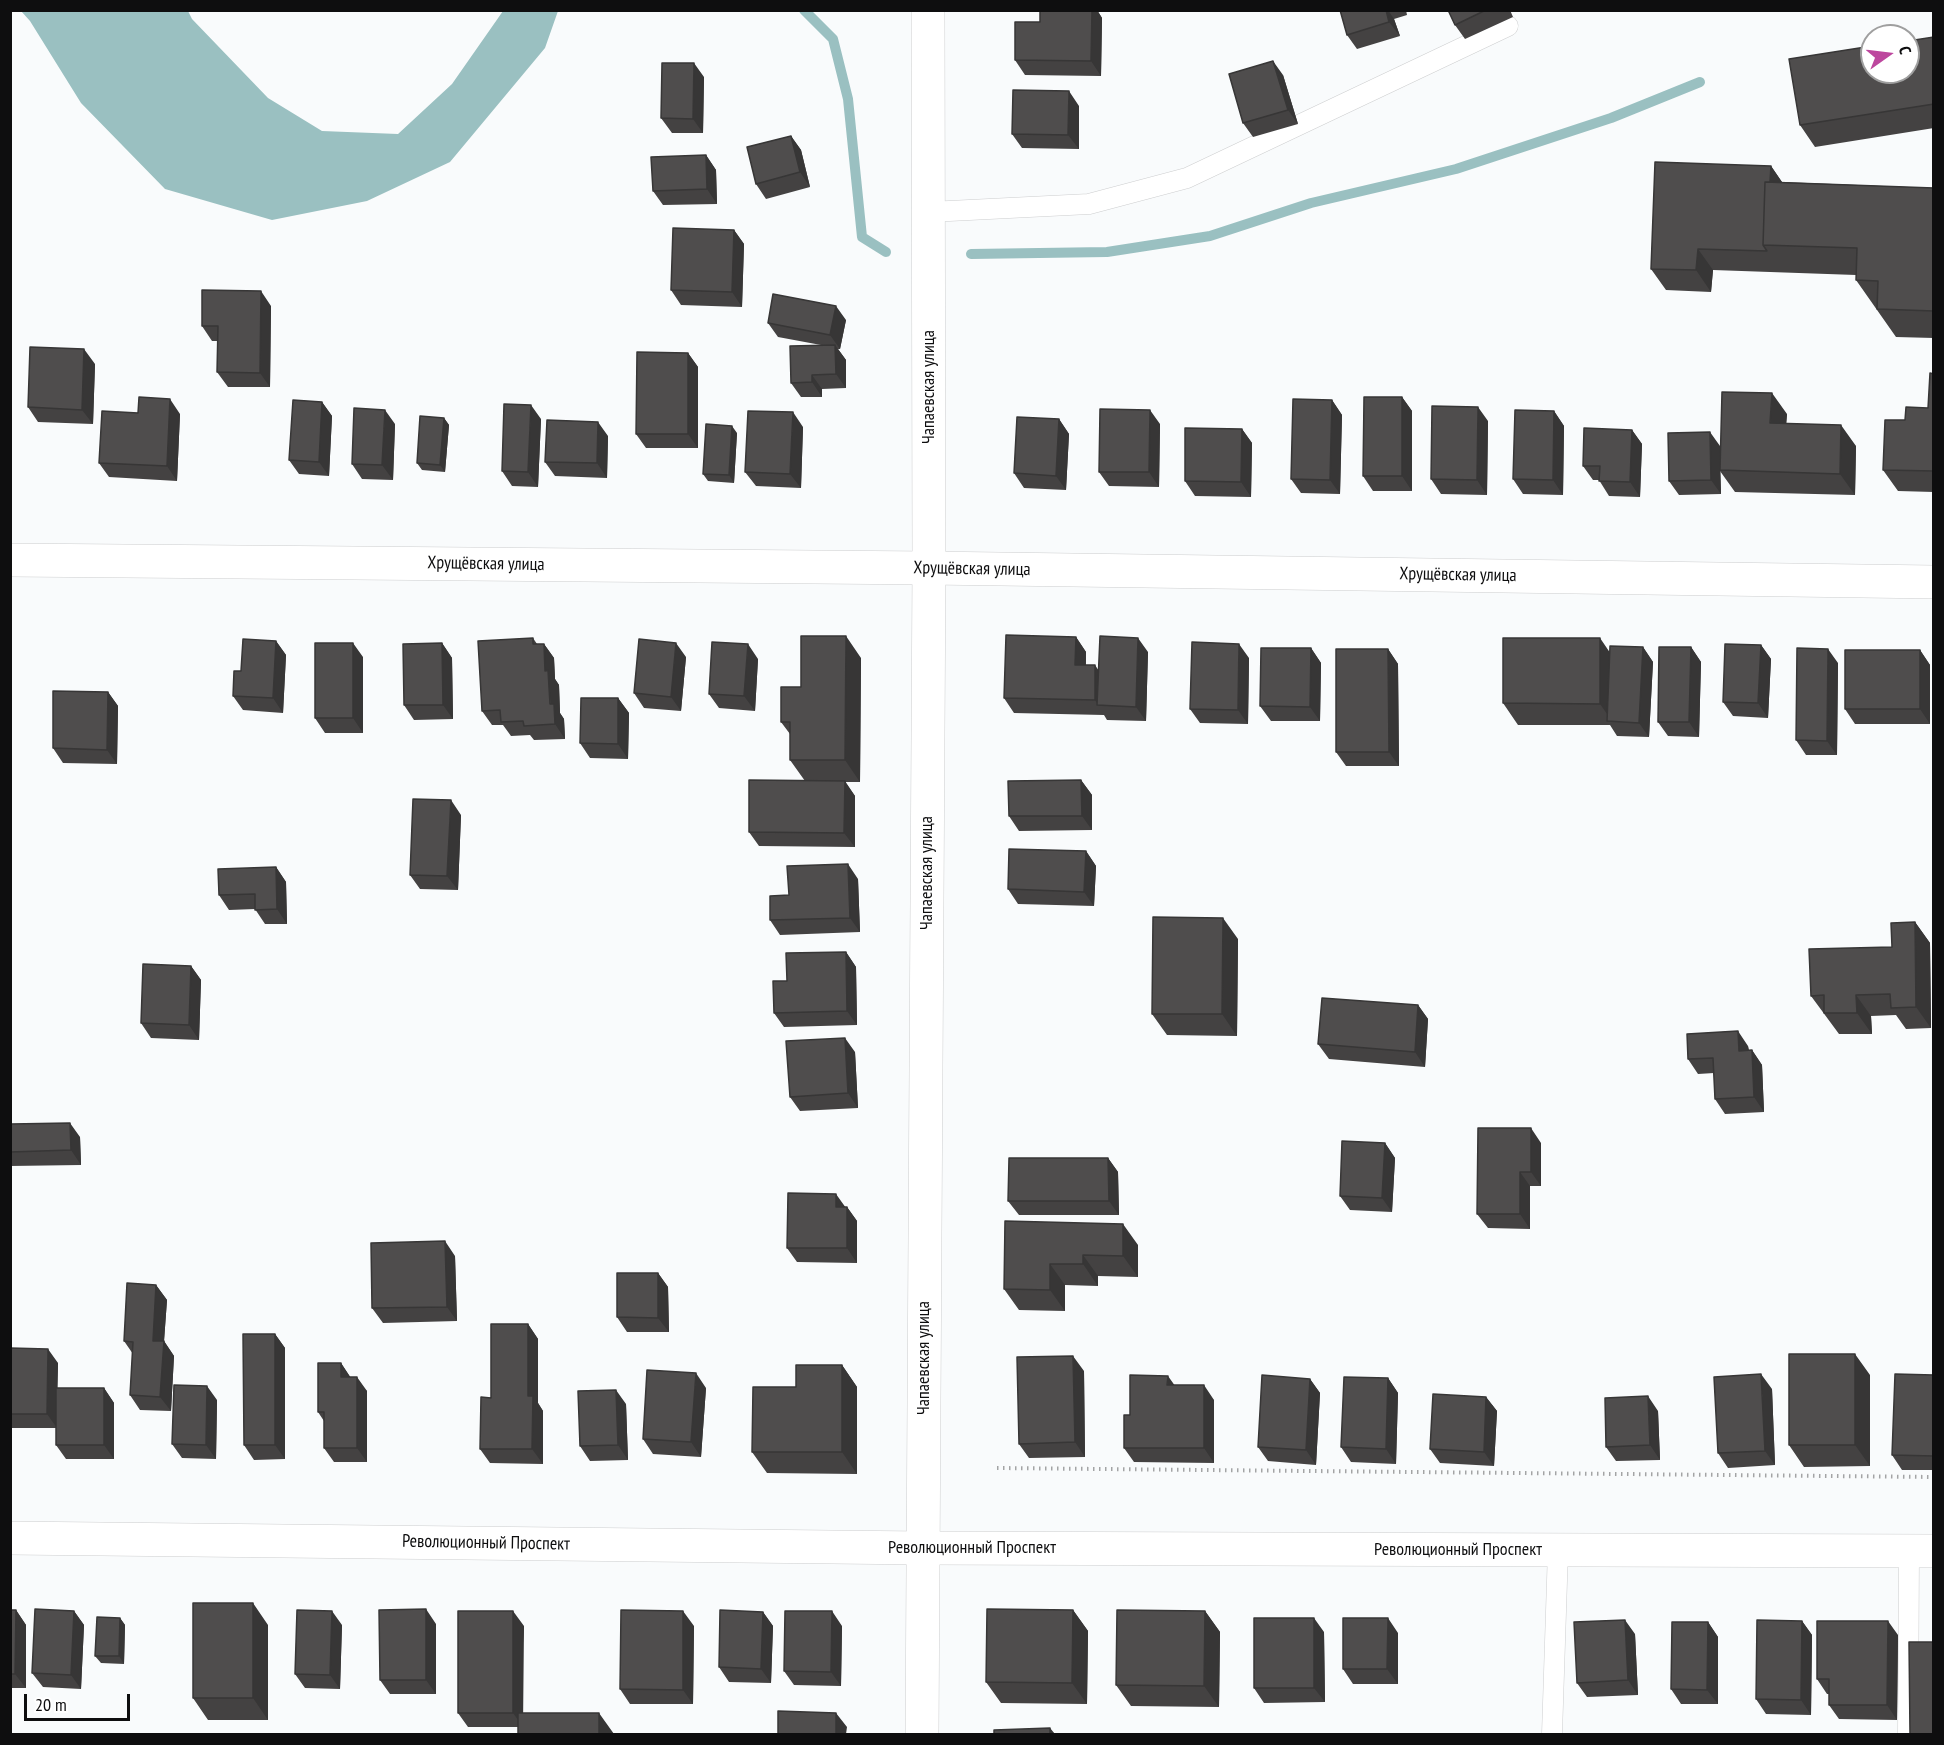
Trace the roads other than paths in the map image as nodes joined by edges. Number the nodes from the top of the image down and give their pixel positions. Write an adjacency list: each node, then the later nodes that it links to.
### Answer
1 (928, 10): 3 (street, Чапаевская улица)
2 (1508, 26): 3 (lane)
3 (929, 212): 5 (street, Чапаевская улица)
4 (10, 560): 5 (street, Хрущёвская улица)
5 (929, 568): 6 (street, Хрущёвская улица); 8 (street, Чапаевская улица)
6 (1934, 582)
7 (10, 1538): 8 (street, Революционный Проспект)
8 (923, 1548): 9 (street, Революционный Проспект); 11 (street, Чапаевская улица)
9 (1558, 1550): 10 (street, Революционный Проспект); 12 (lane)
10 (1921, 1551): 13 (lane)
11 (922, 1734)
12 (1552, 1734)
13 (1908, 1734)

